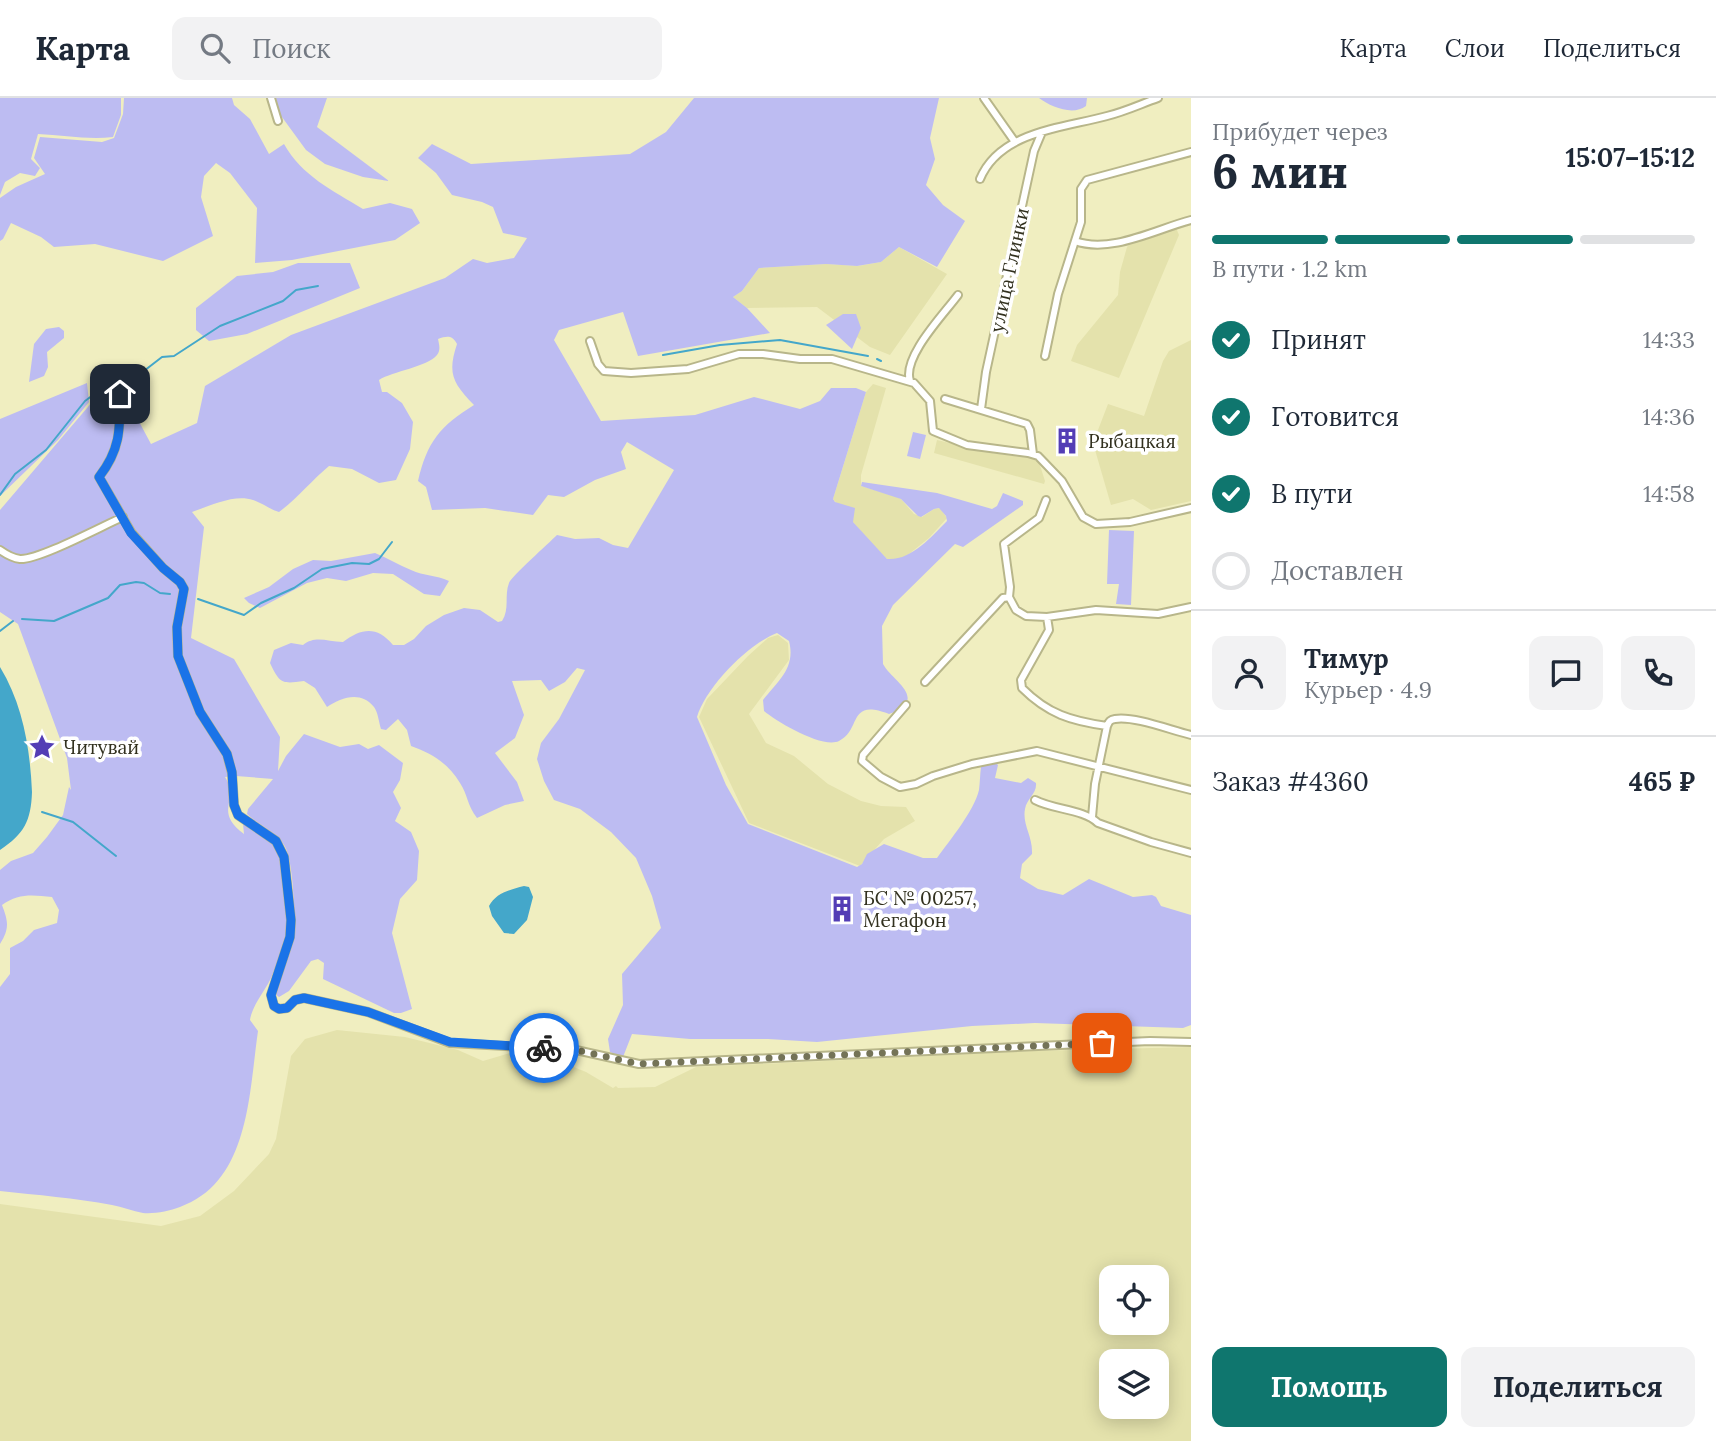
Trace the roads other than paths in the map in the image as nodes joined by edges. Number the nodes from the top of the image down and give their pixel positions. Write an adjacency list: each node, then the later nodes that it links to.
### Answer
1 (271, 98): 4 (street)
2 (984, 98): 6 (street)
3 (1158, 98): 5 (street)
4 (278, 121)
5 (1042, 132): 6 (street); 17 (street, улица Глинки)
6 (1015, 142): 8 (street)
7 (1191, 152): 10 (street)
8 (980, 179)
9 (1191, 220): 10 (street)
10 (1075, 241): 13 (street)
11 (958, 295): 14 (street)
12 (590, 341): 14 (street)
13 (1045, 356)
14 (910, 381): 18 (street)
15 (120, 394): 21 (street)
16 (945, 399): 17 (street)
17 (981, 409): 18 (street)
18 (1033, 454): 20 (street)
19 (1046, 500): 23 (street)
20 (1191, 508)
21 (123, 517): 22 (street); 35 (street)
22 (0, 550)
23 (1009, 597): 25 (street); 26 (street)
24 (1191, 607): 25 (street)
25 (1047, 617): 28 (street)
26 (925, 682)
27 (906, 705): 30 (street)
28 (1107, 726): 29 (street); 30 (street)
29 (1191, 735)
30 (1098, 766): 31 (street); 33 (street)
31 (1191, 790)
32 (1035, 800): 33 (street)
33 (1092, 817): 34 (street)
34 (1191, 853)
35 (1191, 1042)

